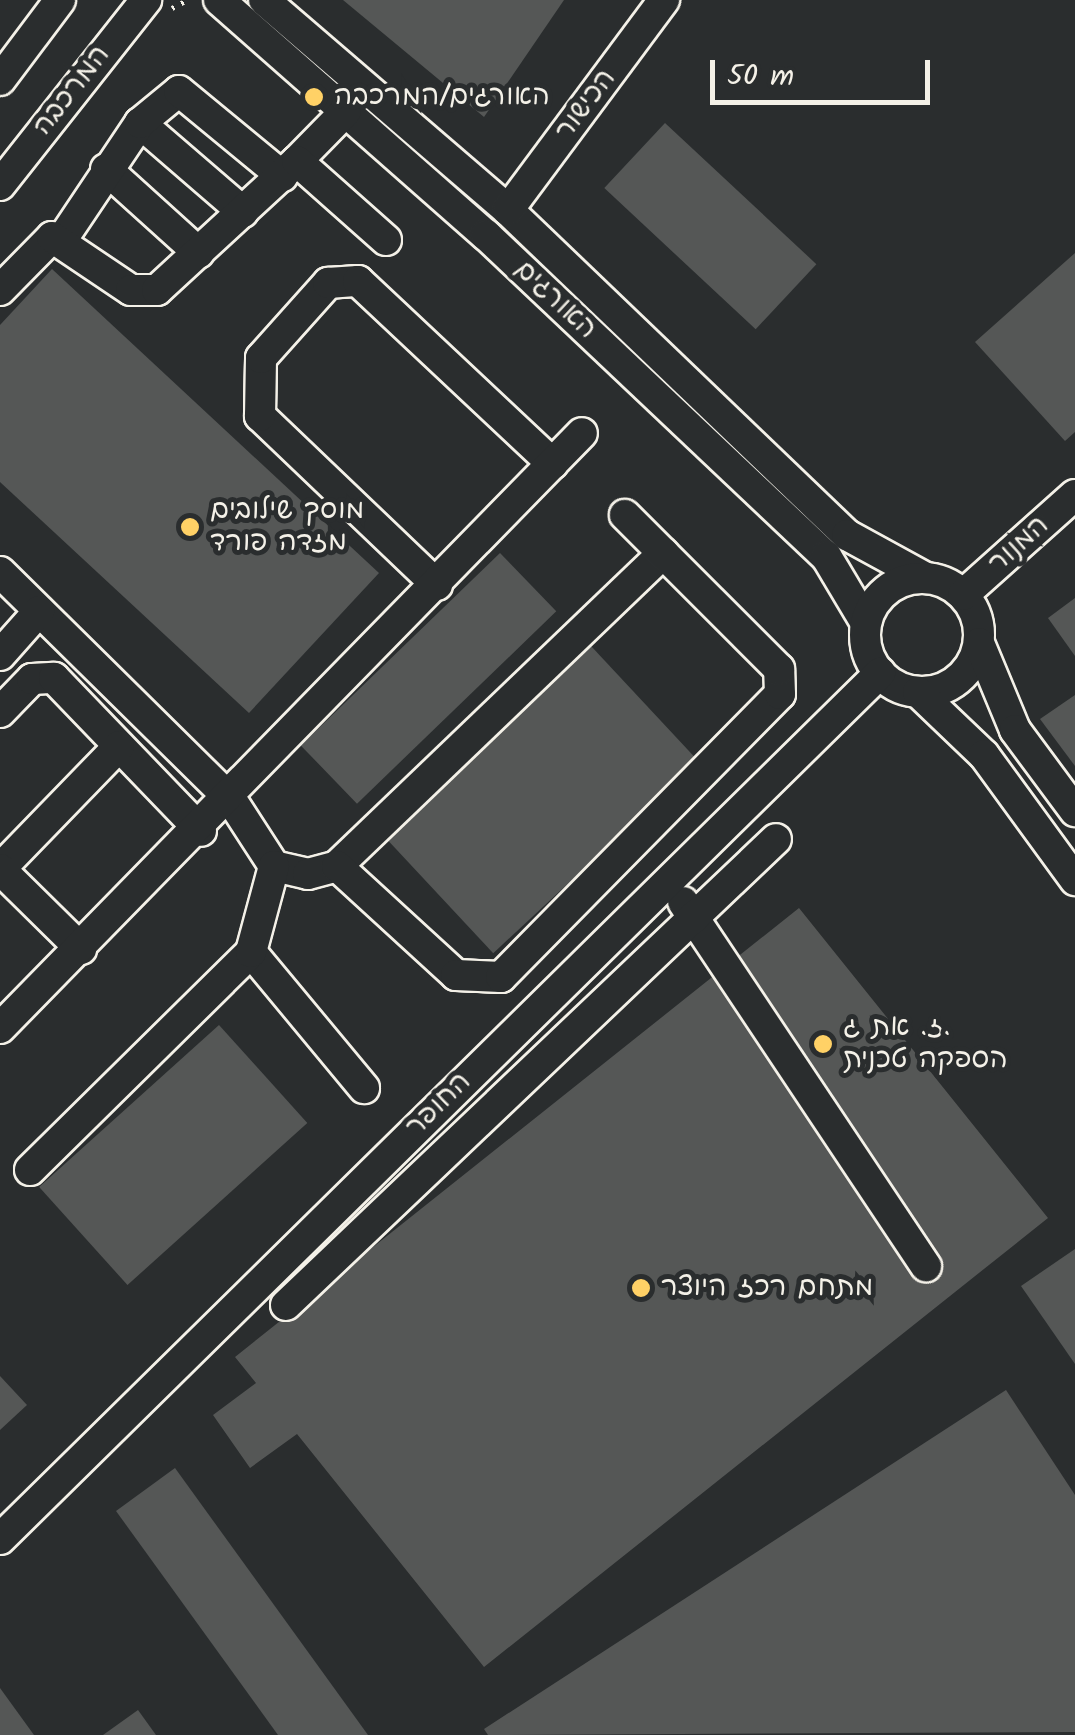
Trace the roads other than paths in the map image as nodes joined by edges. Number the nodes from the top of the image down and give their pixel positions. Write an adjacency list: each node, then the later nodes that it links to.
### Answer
1 (60, 0): 6 (street)
2 (146, 0): 11 (street, המרכבה)
3 (219, 0): 7 (street, האורגים)
4 (264, 0): 12 (street, האורגים)
5 (664, 0): 12 (street, הכישור)
6 (0, 80)
7 (346, 111): 9 (street); 28 (street, האורגים)
8 (140, 123): 9 (street); 10 (street); 13 (street)
9 (290, 168): 13 (street); 15 (street)
10 (106, 169): 14 (street); 16 (street)
11 (0, 184)
12 (508, 210): 24 (street, האורגים)
13 (244, 212): 16 (street)
14 (63, 238): 16 (street); 17 (street)
15 (386, 240)
16 (199, 253)
17 (0, 290)
18 (582, 433): 19 (street)
19 (553, 464): 25 (street); 25 (street)
20 (1075, 495): 26 (street, המנור)
21 (625, 516): 22 (street)
22 (663, 554): 40 (street); 40 (street)
23 (0, 572): 27 (street)
24 (926, 578): 26 (street); 28 (street)
25 (437, 585): 35 (street)
26 (963, 595): 29 (street)
27 (39, 611): 30 (street); 35 (street)
28 (866, 622): 31 (street)
29 (979, 643): 32 (street); 36 (street)
30 (0, 655)
31 (880, 673): 32 (street); 42 (street, החופר)
32 (918, 692): 43 (street)
33 (0, 712): 34 (street)
34 (119, 746): 37 (street); 41 (street)
35 (232, 801): 37 (street); 39 (street)
36 (1075, 811)
37 (201, 831): 45 (street)
38 (776, 839): 44 (street)
39 (274, 866): 40 (street); 46 (street)
40 (337, 866)
41 (0, 869): 45 (street)
42 (667, 879): 44 (street); 52 (street, החופר)
43 (1075, 880)
44 (692, 916): 50 (street); 51 (street)
45 (81, 949): 47 (street)
46 (251, 952): 48 (street); 49 (street)
47 (0, 1028)
48 (364, 1088)
49 (30, 1170)
50 (926, 1266)
51 (286, 1305)
52 (0, 1539)

